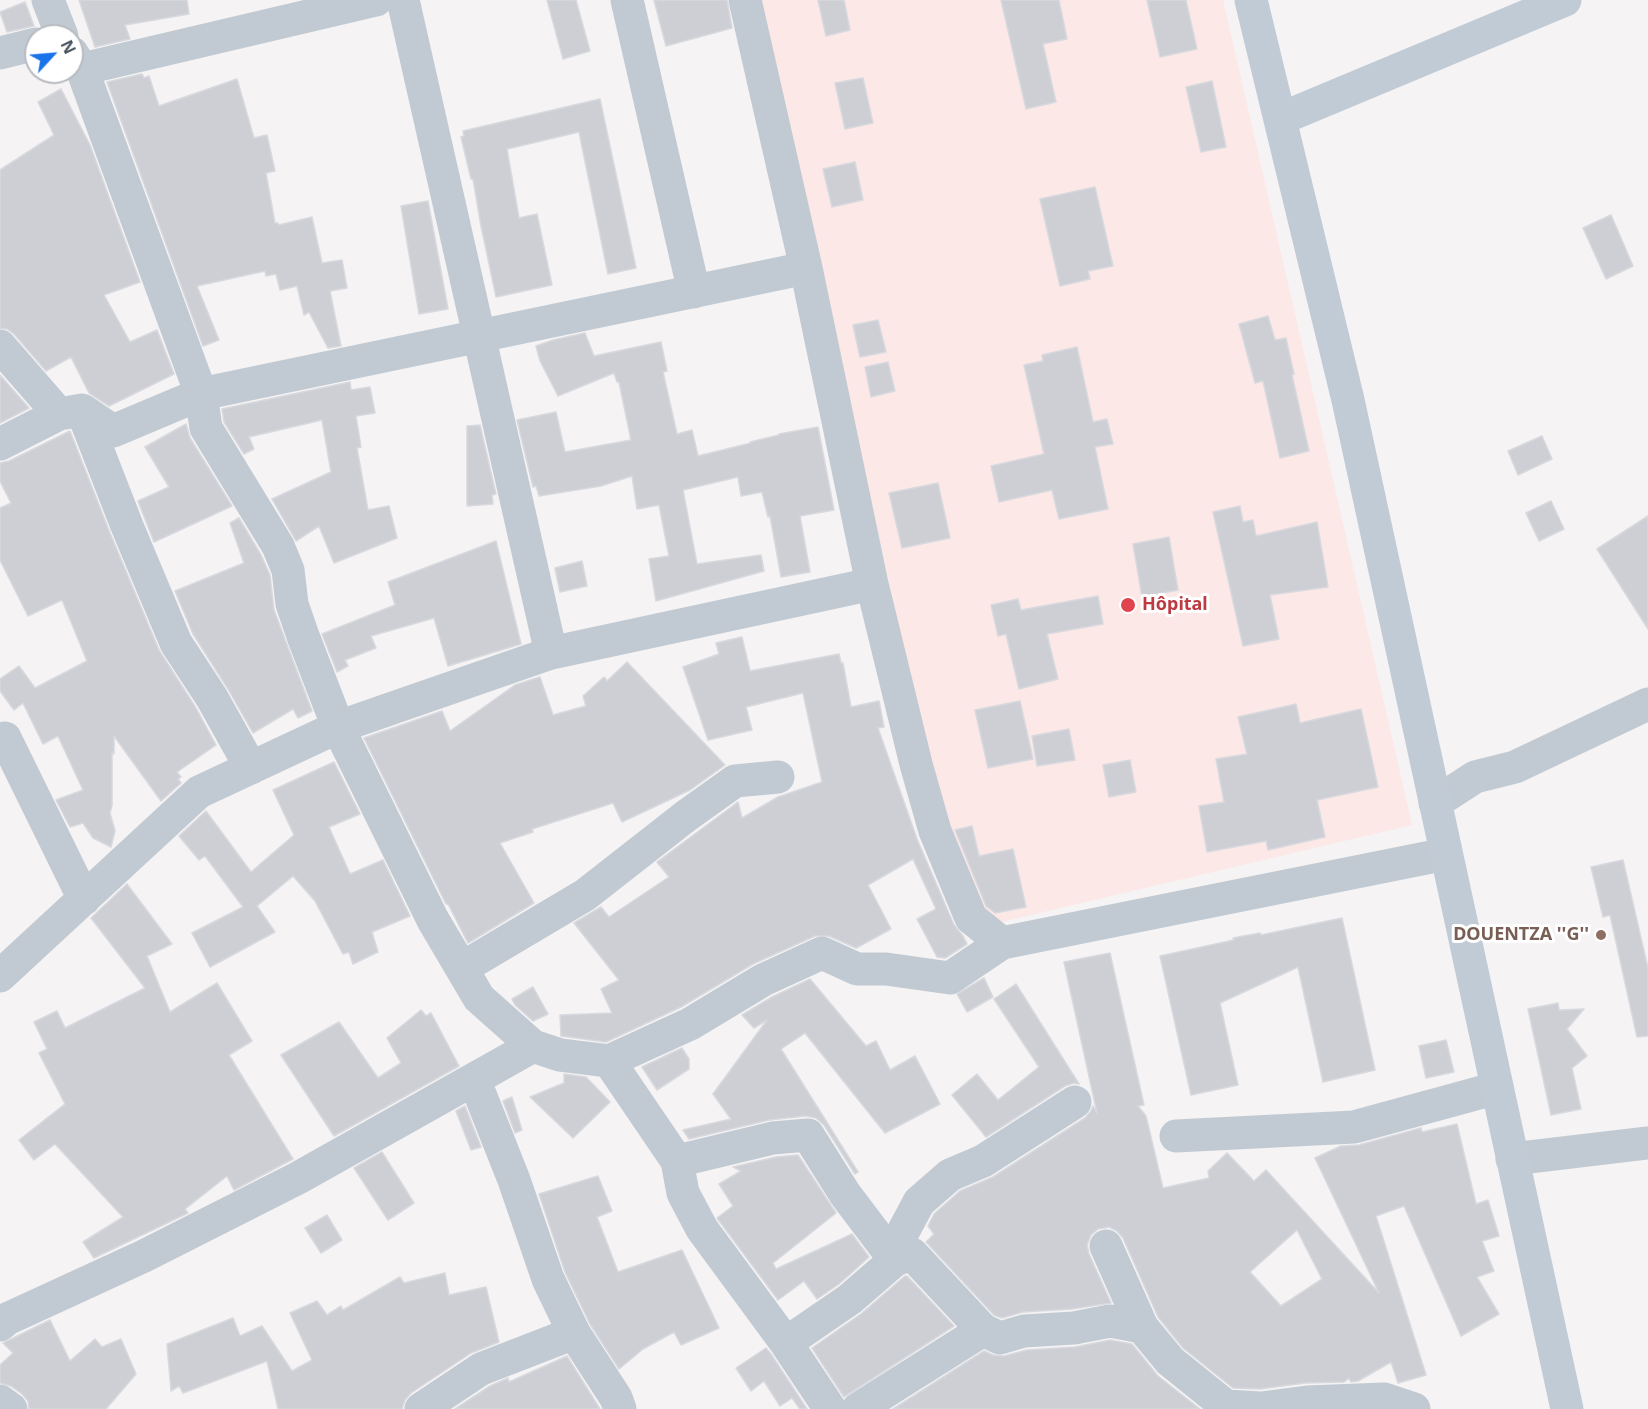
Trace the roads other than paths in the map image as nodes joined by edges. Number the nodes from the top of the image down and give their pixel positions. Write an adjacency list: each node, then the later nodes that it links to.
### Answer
1 (48, 0): 8 (street)
2 (376, 0): 11 (street)
3 (404, 0): 16 (street)
4 (627, 0): 15 (street)
5 (745, 0): 14 (street)
6 (1251, 0): 13 (main road)
7 (1565, 0): 13 (main road)
8 (58, 24)
9 (24, 47): 10 (street)
10 (0, 53)
11 (84, 60)
12 (84, 80): 18 (street)
13 (1280, 119): 28 (main road)
14 (806, 268): 15 (street); 21 (street)
15 (694, 292): 16 (street)
16 (480, 337): 18 (street); 22 (street)
17 (0, 346): 19 (street)
18 (201, 394): 19 (street); 24 (street)
19 (71, 412): 20 (street); 26 (street)
20 (0, 444)
21 (872, 584): 22 (street); 31 (street)
22 (551, 653): 24 (street)
23 (1648, 704): 28 (street)
24 (338, 727): 26 (street); 32 (street)
25 (2, 735): 30 (street)
26 (251, 768): 30 (street)
27 (778, 777): 32 (street)
28 (1435, 803): 29 (main road)
29 (1446, 854): 31 (street); 37 (main road)
30 (84, 899): 33 (street)
31 (1002, 943): 35 (street)
32 (462, 968): 34 (street)
33 (0, 976)
34 (533, 1046): 35 (street); 36 (street)
35 (609, 1061): 42 (street)
36 (474, 1079): 45 (street); 48 (street)
37 (1497, 1088): 39 (street); 41 (main road)
38 (1075, 1102): 44 (street)
39 (1176, 1136)
40 (1648, 1143): 41 (street)
41 (1512, 1159): 57 (main road)
42 (677, 1161): 44 (street); 49 (street)
43 (1106, 1246): 46 (street)
44 (895, 1260): 47 (street); 49 (street)
45 (0, 1325)
46 (1142, 1327): 47 (street); 56 (street)
47 (983, 1330): 55 (street)
48 (574, 1333): 52 (street); 53 (street)
49 (786, 1343): 54 (street)
50 (0, 1401): 51 (street)
51 (11, 1409)
52 (421, 1409)
53 (620, 1409)
54 (830, 1409)
55 (858, 1409)
56 (1414, 1409)
57 (1567, 1409)

